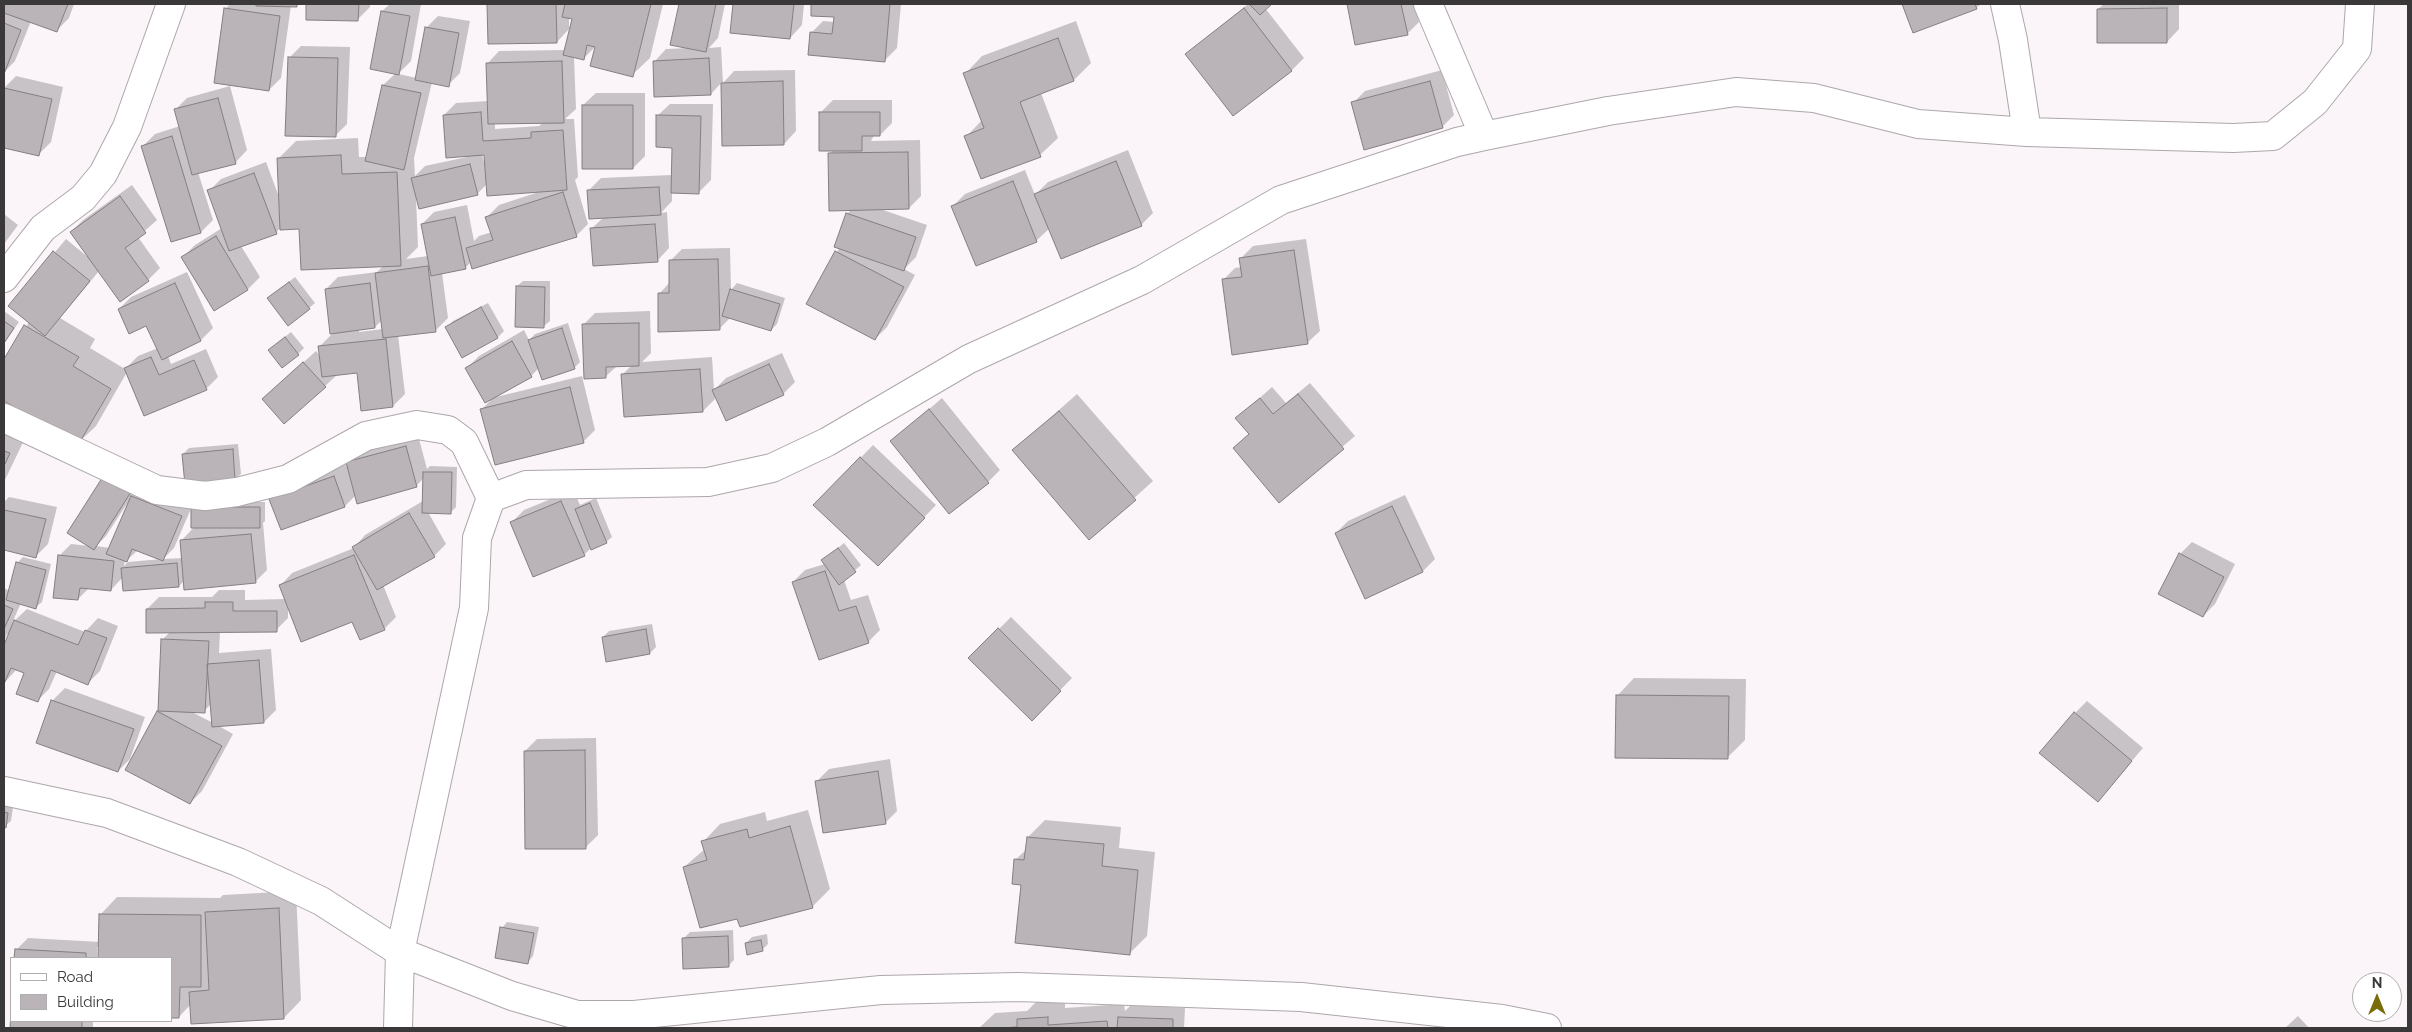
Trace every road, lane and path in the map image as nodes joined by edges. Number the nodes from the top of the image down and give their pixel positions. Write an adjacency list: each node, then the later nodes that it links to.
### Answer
1 (171, 4): 7 (street)
2 (1428, 4): 6 (street)
3 (2005, 4): 5 (street)
4 (2360, 4): 5 (street)
5 (2027, 132): 6 (street)
6 (1484, 136): 9 (street)
7 (4, 278)
8 (4, 418): 9 (street)
9 (491, 498): 11 (street)
10 (4, 791): 11 (street)
11 (400, 952): 12 (street); 13 (street)
12 (398, 1028)
13 (1547, 1028)

